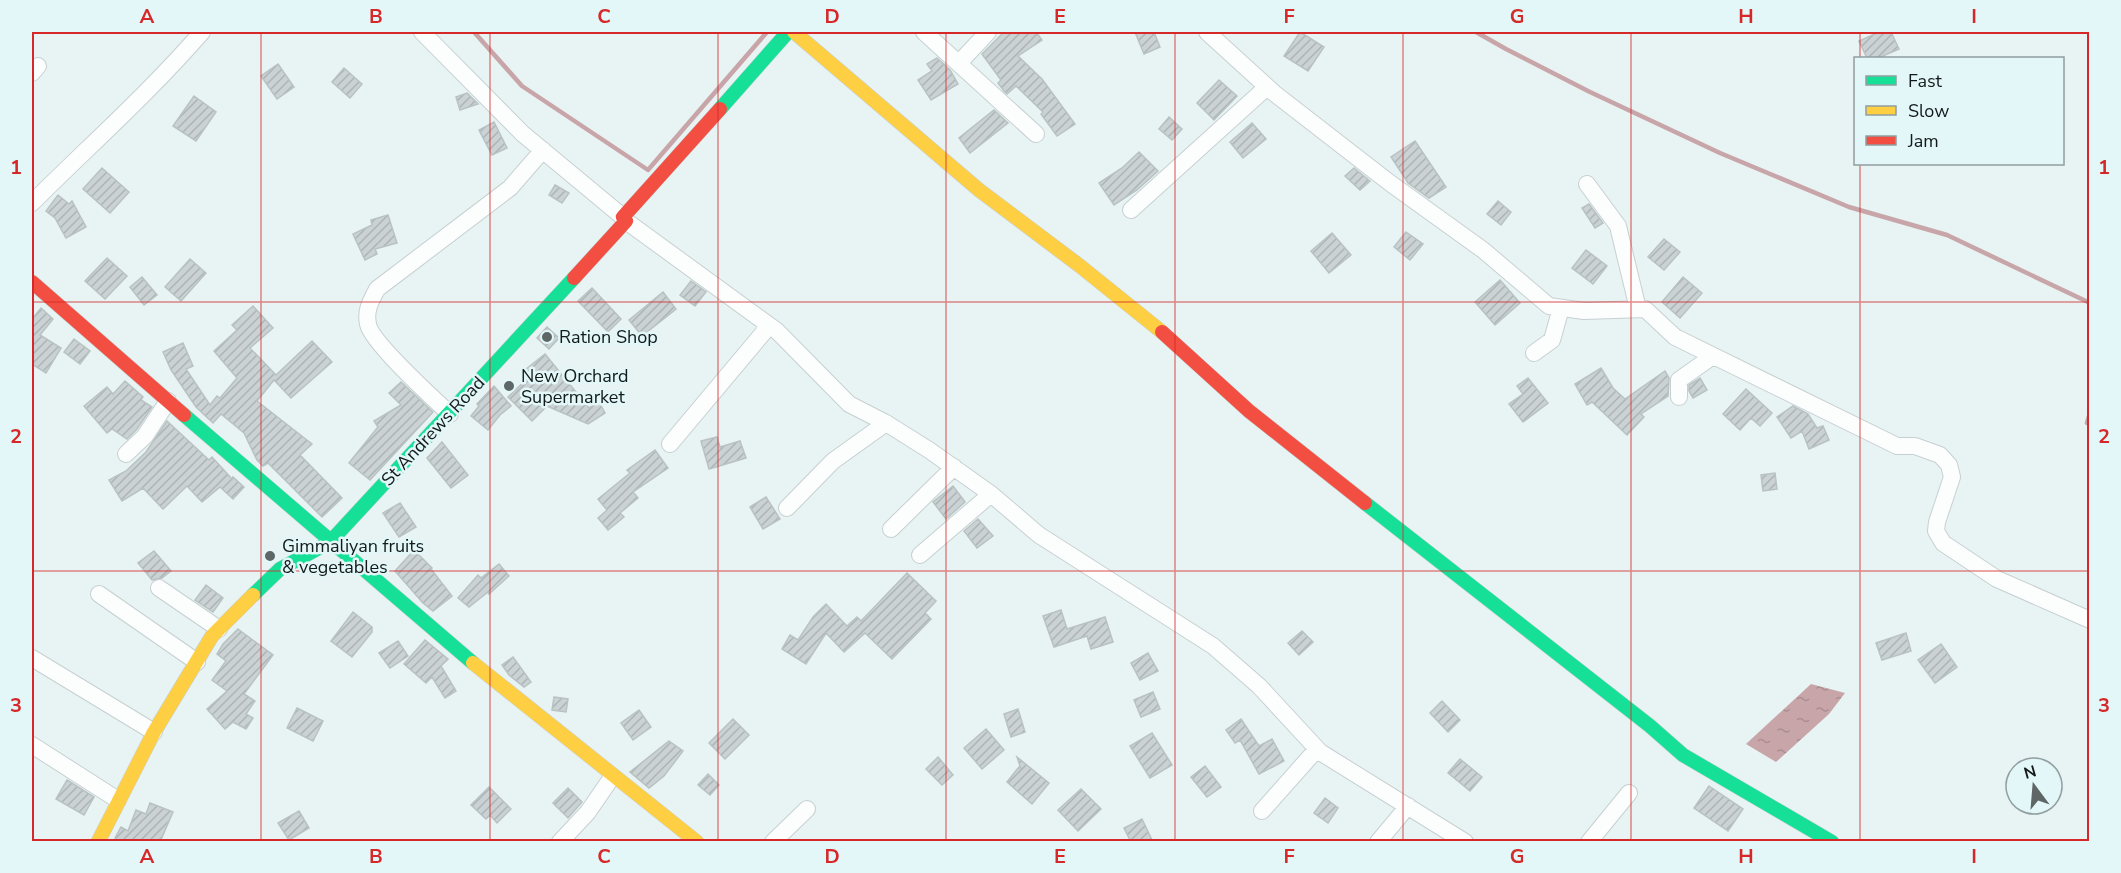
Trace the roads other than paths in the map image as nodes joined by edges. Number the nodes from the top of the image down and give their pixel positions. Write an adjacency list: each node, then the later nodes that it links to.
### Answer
1 (202, 32): 13 (street)
2 (422, 32): 11 (street)
3 (788, 32): 15 (main road, St Andrews Road)
4 (794, 32): 56 (main road)
5 (924, 32): 8 (street)
6 (988, 32): 8 (street)
7 (1207, 32): 9 (street)
8 (959, 63): 10 (street)
9 (1267, 87): 14 (street); 17 (street)
10 (1036, 134)
11 (543, 150): 15 (street); 24 (street)
12 (1587, 184): 18 (street)
13 (32, 203)
14 (1131, 210)
15 (624, 219): 19 (street); 24 (main road, St Andrews Road)
16 (32, 282): 23 (main road)
17 (1561, 308): 18 (street); 20 (street)
18 (1638, 309): 21 (street)
19 (770, 326): 25 (street); 26 (street)
20 (1534, 354)
21 (1713, 356): 22 (street); 36 (street)
22 (1679, 397)
23 (168, 401): 27 (street); 32 (main road)
24 (450, 414): 32 (main road, St Andrews Road)
25 (886, 423): 28 (street); 30 (street)
26 (670, 444)
27 (126, 454)
28 (954, 468): 29 (street); 31 (street)
29 (991, 494): 33 (street); 42 (street)
30 (787, 508)
31 (891, 529)
32 (330, 542): 37 (main road, St Andrews Road); 43 (main road)
33 (920, 555)
34 (159, 588): 37 (street)
35 (99, 594): 39 (street)
36 (2090, 620)
37 (219, 629): 39 (main road, St Andrews Road)
38 (32, 658): 40 (street)
39 (197, 662): 40 (main road, St Andrews Road)
40 (154, 732): 45 (main road, St Andrews Road)
41 (32, 745): 45 (street)
42 (1317, 749): 46 (street); 48 (street)
43 (612, 777): 50 (street); 51 (main road)
44 (1629, 793): 55 (street)
45 (118, 800): 49 (main road, St Andrews Road)
46 (1408, 806): 53 (street); 54 (street)
47 (807, 809): 52 (street)
48 (1262, 811)
49 (98, 842)
50 (560, 842)
51 (697, 842)
52 (773, 842)
53 (1378, 842)
54 (1465, 842)
55 (1589, 842)
56 (1832, 842)

